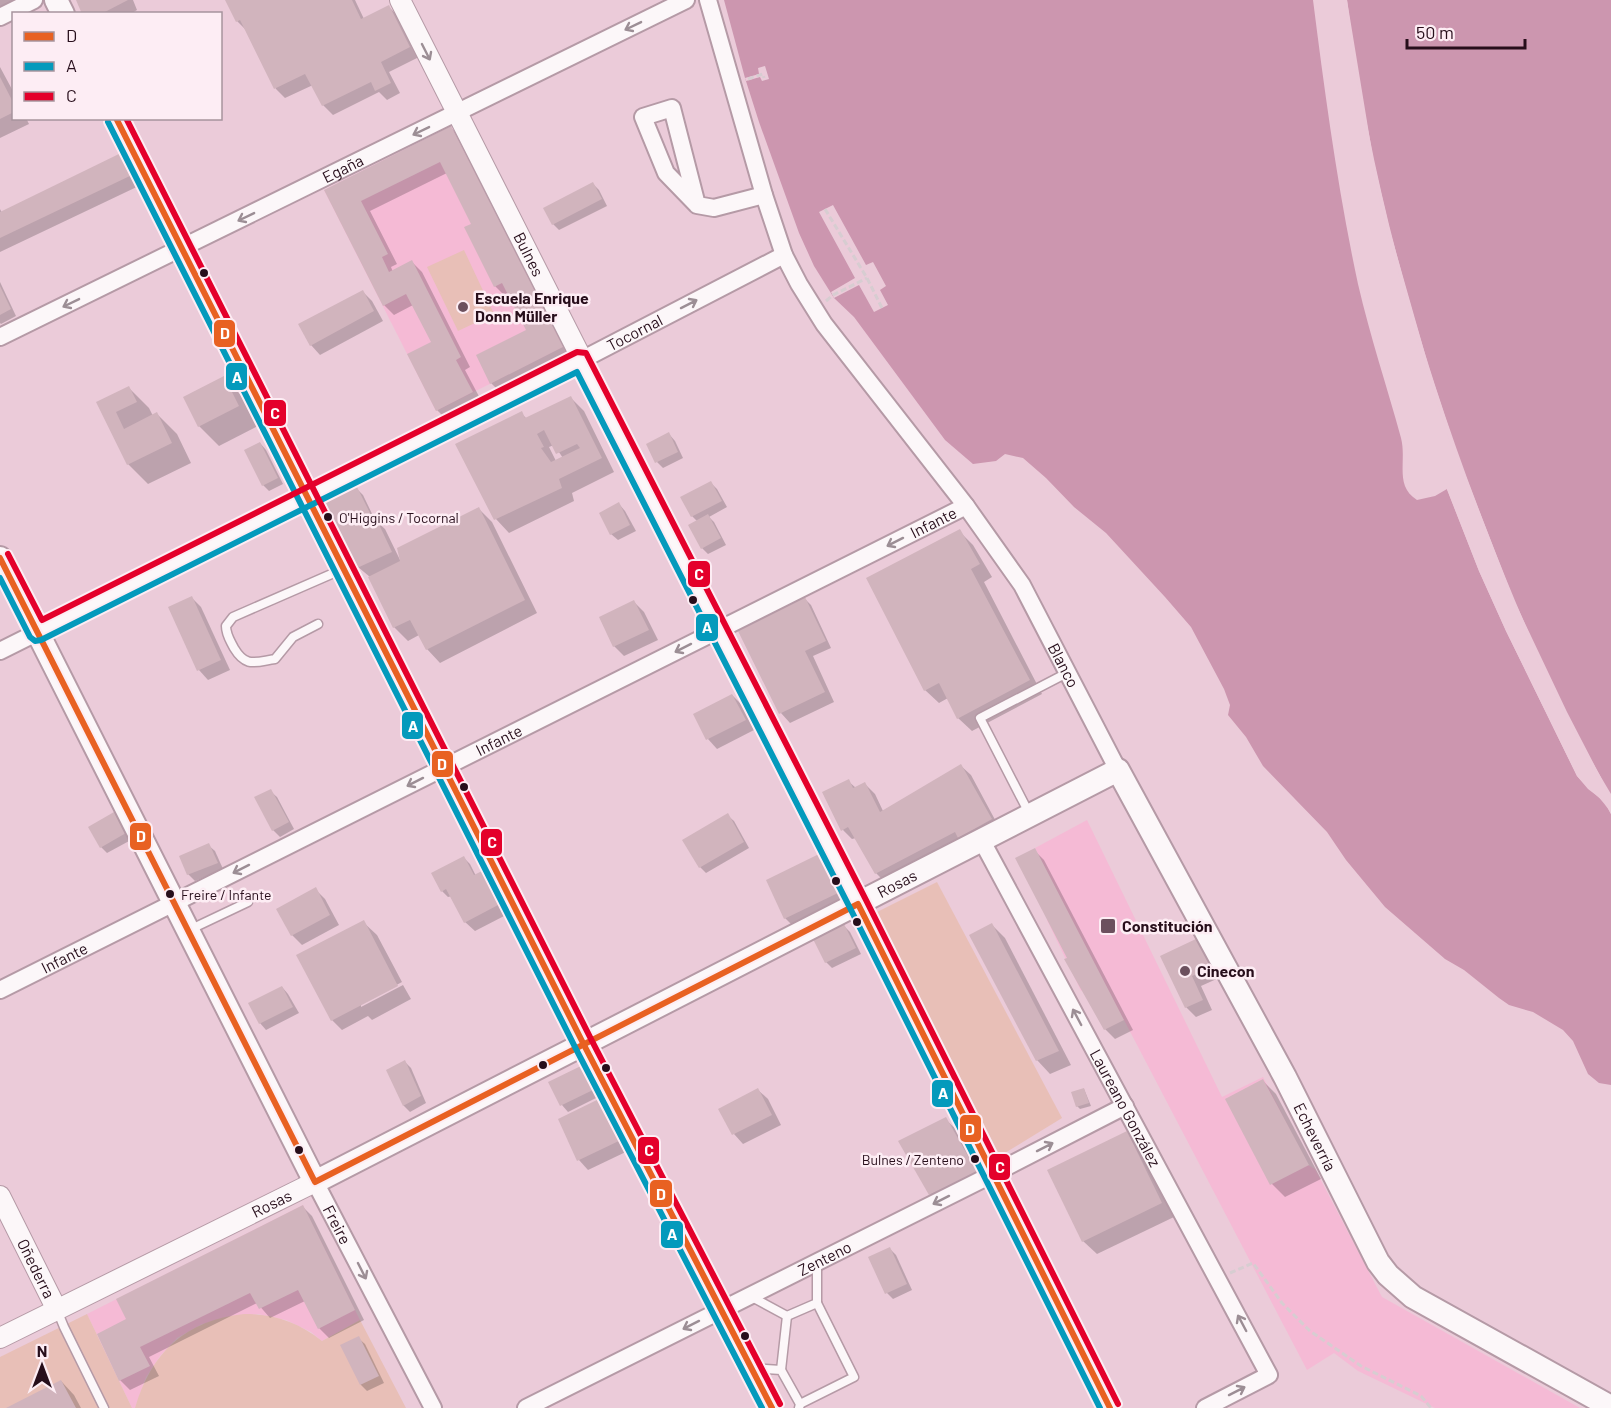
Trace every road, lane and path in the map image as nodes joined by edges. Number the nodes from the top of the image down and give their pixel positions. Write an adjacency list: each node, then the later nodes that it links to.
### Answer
1 (34, 0): 5 (street)
2 (400, 0): 8 (street, Bulnes, one-way to 8)
3 (686, 0): 8 (street, Egaña, one-way to 8)
4 (708, 0): 7 (street, Blanco)
5 (0, 16)
6 (762, 69): 7 (path)
7 (731, 83): 10 (street, Blanco)
8 (457, 113): 13 (street, Egaña, one-way to 13); 19 (street, Bulnes)
9 (117, 120): 13 (main road)
10 (764, 195): 11 (street); 14 (street, Blanco)
11 (697, 205): 11 (street)
12 (825, 209): 15 (path)
13 (182, 248): 18 (street, Egaña, one-way to 18); 20 (main road)
14 (784, 255): 17 (street, Blanco); 19 (street, Tocornal, one-way to 14)
15 (867, 278): 16 (path); 17 (path)
16 (882, 308)
17 (816, 310): 21 (street, Blanco)
18 (0, 337)
19 (581, 360): 20 (street, Tocornal); 25 (street, Bulnes)
20 (307, 497): 23 (main road); 26 (street, Tocornal)
21 (966, 506): 25 (street, Infante, one-way to 25); 28 (street, Blanco)
22 (0, 558): 26 (main road, Freire)
23 (343, 569): 24 (lane); 29 (main road)
24 (318, 624)
25 (718, 630): 29 (street, Infante, one-way to 29); 35 (street, Bulnes)
26 (38, 632): 27 (street, Tocornal); 34 (main road, Freire)
27 (0, 651)
28 (1067, 673): 30 (street, Blanco); 31 (lane)
29 (444, 768): 34 (street, Infante, one-way to 34); 38 (main road)
30 (1118, 770): 31 (main road, Rosas); 54 (main road, Echeverría)
31 (1030, 816): 32 (main road, Rosas)
32 (982, 841): 35 (main road, Rosas); 39 (street, Laureano González, one-way to 32)
33 (248, 902): 36 (lane)
34 (174, 903): 36 (main road, Freire); 37 (street, Infante)
35 (858, 904): 38 (main road, Rosas); 40 (street, Bulnes)
36 (189, 931): 41 (main road, Freire)
37 (0, 990)
38 (584, 1045): 41 (main road, Rosas); 48 (street)
39 (1125, 1106): 40 (street, Zenteno, one-way to 39); 44 (street, Laureano González)
40 (993, 1174): 43 (street, Zenteno, one-way to 43); 59 (street, Bulnes)
41 (315, 1182): 47 (street, Rosas); 56 (street, Freire, one-way to 56)
42 (0, 1196): 47 (street, Oñederra)
43 (817, 1262): 45 (street, Zenteno); 46 (lane)
44 (1218, 1279): 60 (street, Laureano González, one-way to 44); 61 (path)
45 (750, 1296): 48 (street, Zenteno); 49 (lane)
46 (817, 1303): 49 (lane); 53 (lane)
47 (57, 1310): 50 (street, Rosas); 55 (lane)
48 (721, 1310): 51 (street); 57 (street, Zenteno, one-way to 57)
49 (788, 1316): 52 (lane)
50 (0, 1338)
51 (751, 1368): 52 (lane); 58 (street)
52 (781, 1370): 53 (lane)
53 (800, 1406)
54 (1611, 1407)
55 (104, 1408)
56 (433, 1408)
57 (526, 1408)
58 (772, 1408)
59 (1110, 1408)
60 (1205, 1408)
61 (1431, 1408)

